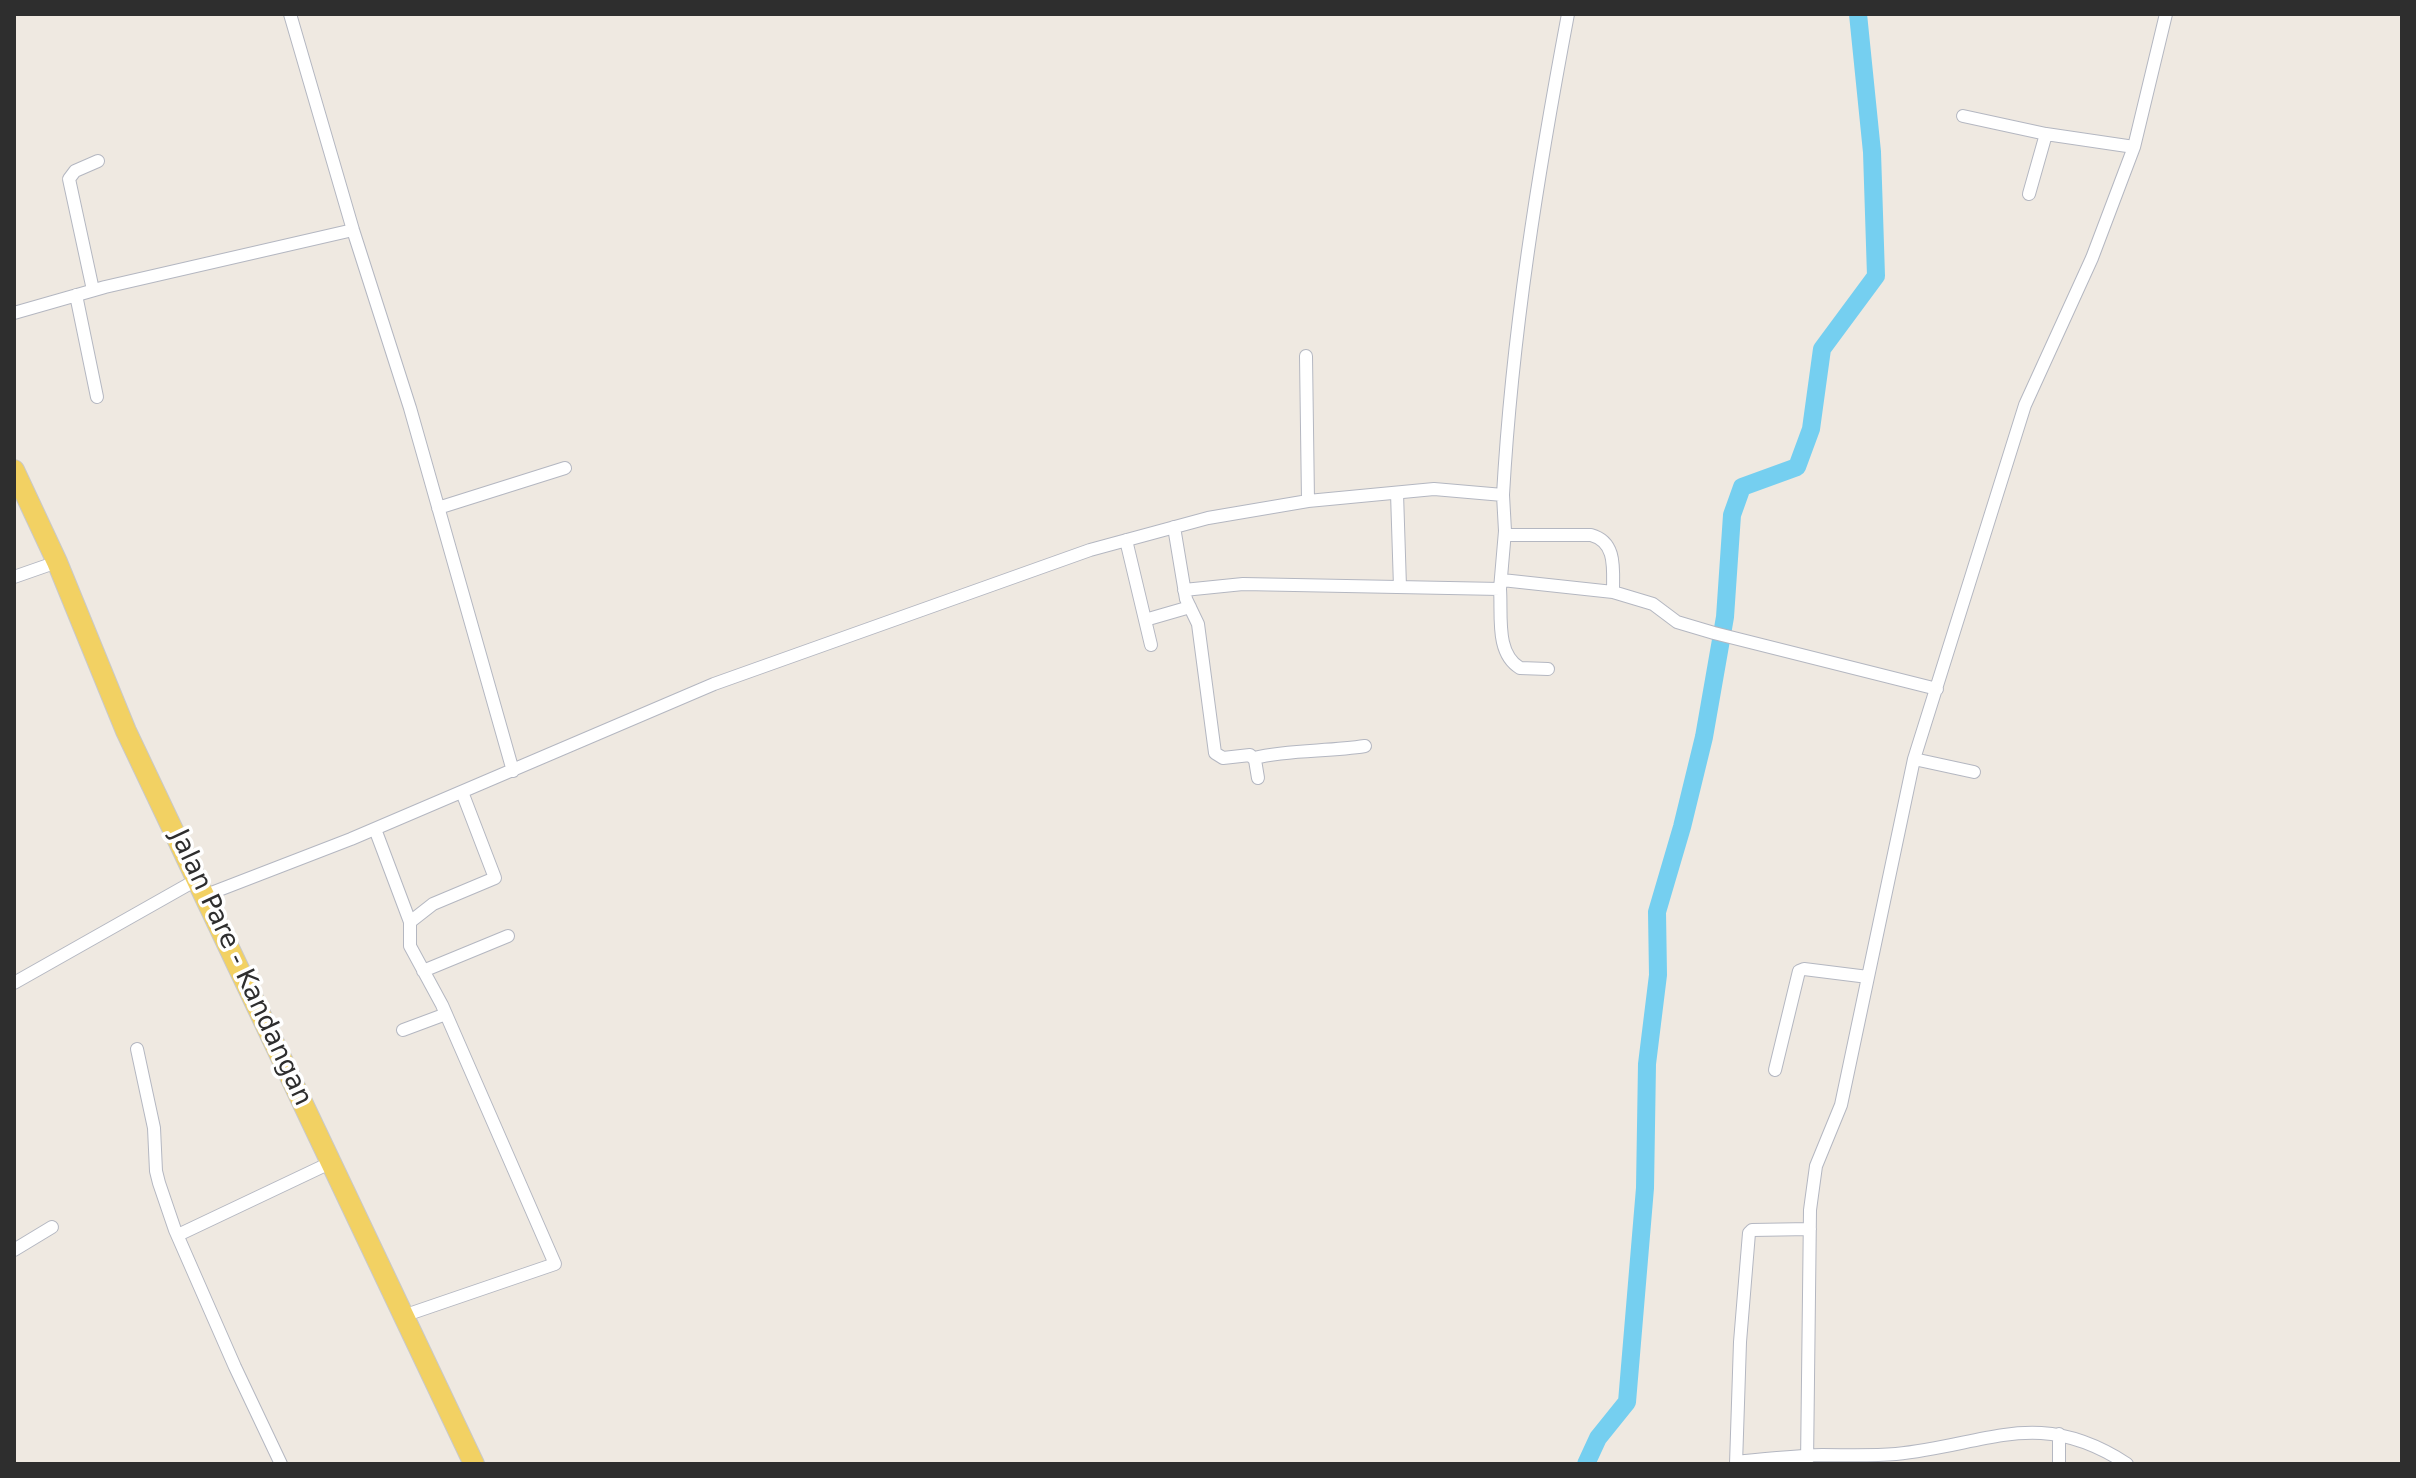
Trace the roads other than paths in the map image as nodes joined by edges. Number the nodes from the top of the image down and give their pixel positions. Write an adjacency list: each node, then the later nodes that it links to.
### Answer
1 (290, 14): 9 (street)
2 (1568, 14): 18 (street)
3 (2166, 14): 6 (street)
4 (1963, 116): 5 (street)
5 (2046, 134): 6 (street); 8 (street)
6 (2134, 147): 34 (street)
7 (98, 161): 10 (street)
8 (2029, 194)
9 (353, 230): 10 (street); 20 (street)
10 (93, 290): 11 (street)
11 (76, 295): 12 (street); 14 (street)
12 (14, 313)
13 (1306, 356): 19 (street)
14 (97, 397)
15 (565, 468): 20 (street)
16 (14, 470): 24 (main road, Jalan Pare - Kandangan)
17 (1397, 493): 18 (street); 19 (street); 27 (street)
18 (1503, 495): 22 (street)
19 (1308, 501): 21 (street)
20 (438, 508): 38 (street)
21 (1174, 527): 23 (street); 28 (street)
22 (1505, 535): 26 (street); 29 (street)
23 (1126, 540): 31 (street); 38 (street)
24 (57, 562): 25 (street); 43 (main road, Jalan Pare - Kandangan)
25 (14, 577)
26 (1501, 585): 27 (street); 29 (street); 33 (street)
27 (1400, 587): 28 (street)
28 (1184, 590): 30 (street)
29 (1613, 592): 34 (street)
30 (1190, 607): 31 (street); 36 (street)
31 (1145, 620): 32 (street)
32 (1151, 645)
33 (1548, 669)
34 (1937, 689): 37 (street)
35 (1365, 746): 36 (street)
36 (1254, 758): 40 (street)
37 (1914, 759): 39 (street); 47 (street)
38 (513, 771): 41 (street)
39 (1974, 772)
40 (1258, 778)
41 (462, 792): 42 (street); 44 (street)
42 (375, 829): 43 (street); 44 (street)
43 (202, 887): 48 (street); 53 (main road, Jalan Pare - Kandangan)
44 (410, 922): 46 (street)
45 (508, 936): 46 (street)
46 (423, 971): 49 (street)
47 (1868, 977): 52 (street); 55 (street)
48 (14, 983)
49 (446, 1014): 50 (street); 58 (street)
50 (403, 1030)
51 (137, 1049): 56 (street)
52 (1775, 1070)
53 (332, 1162): 56 (street); 58 (main road, Jalan Pare - Kandangan)
54 (52, 1227): 57 (street)
55 (1810, 1229): 61 (street); 62 (street)
56 (178, 1235): 63 (street)
57 (14, 1250)
58 (403, 1316): 64 (main road, Jalan Pare - Kandangan)
59 (2059, 1434): 60 (street); 66 (street); 67 (street)
60 (1934, 1449): 61 (street); 65 (street)
61 (1807, 1460): 62 (street)
62 (1736, 1463)
63 (281, 1464)
64 (474, 1464)
65 (1934, 1464)
66 (2059, 1464)
67 (2127, 1464)

